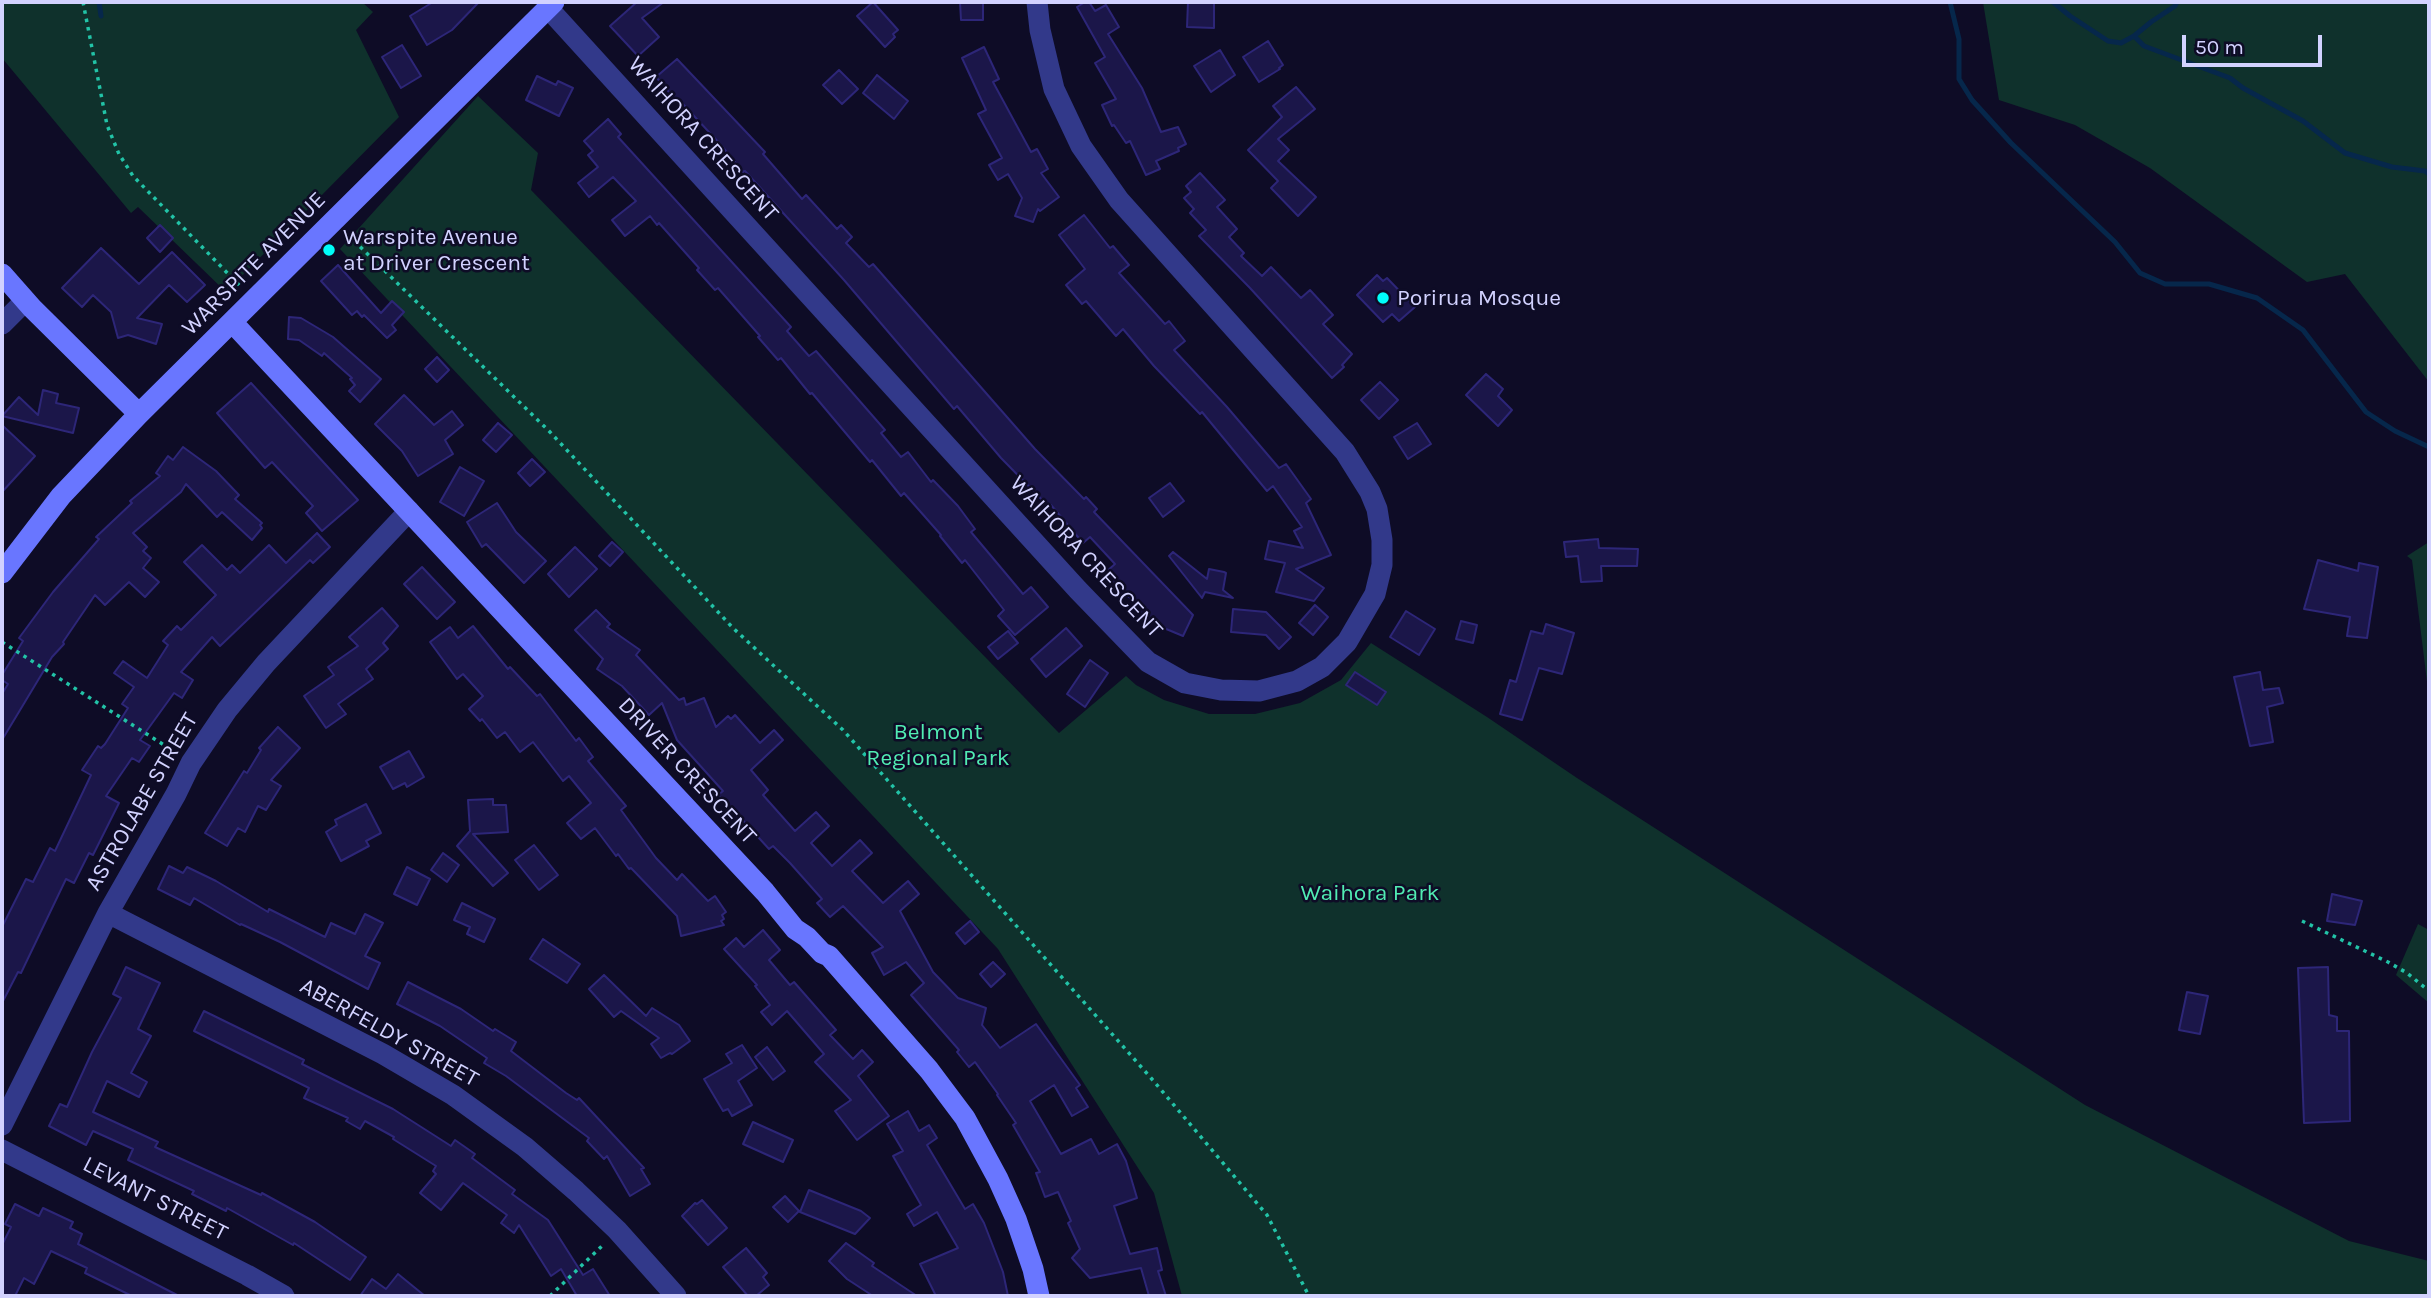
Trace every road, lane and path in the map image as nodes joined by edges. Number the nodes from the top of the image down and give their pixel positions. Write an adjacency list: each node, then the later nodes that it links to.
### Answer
1 (83, 2): 7 (path)
2 (1038, 2): 3 (street, WAIHORA CRESCENT)
3 (551, 5): 4 (street, WARSPITE AVENUE)
4 (334, 222): 7 (street, WARSPITE AVENUE); 25 (path)
5 (2, 274): 6 (street)
6 (25, 301): 9 (street); 10 (street)
7 (253, 301): 8 (street, WARSPITE AVENUE)
8 (232, 322): 10 (street, WARSPITE AVENUE); 11 (street, DRIVER CRESCENT)
9 (2, 324)
10 (139, 414): 12 (street, WARSPITE AVENUE)
11 (409, 511): 14 (street, ASTROLABE STREET); 24 (street, DRIVER CRESCENT)
12 (2, 573)
13 (2, 642): 14 (path)
14 (191, 763): 15 (street, ASTROLABE STREET)
15 (108, 913): 18 (street, ASTROLABE STREET); 20 (street, ABERFELDY STREET)
16 (2302, 920): 17 (path)
17 (2429, 991)
18 (2, 1125)
19 (2, 1150): 21 (street, LEVANT STREET)
20 (617, 1230): 22 (path); 23 (street, ABERFELDY STREET)
21 (284, 1296)
22 (550, 1296)
23 (676, 1296)
24 (1040, 1296)
25 (1309, 1296)

